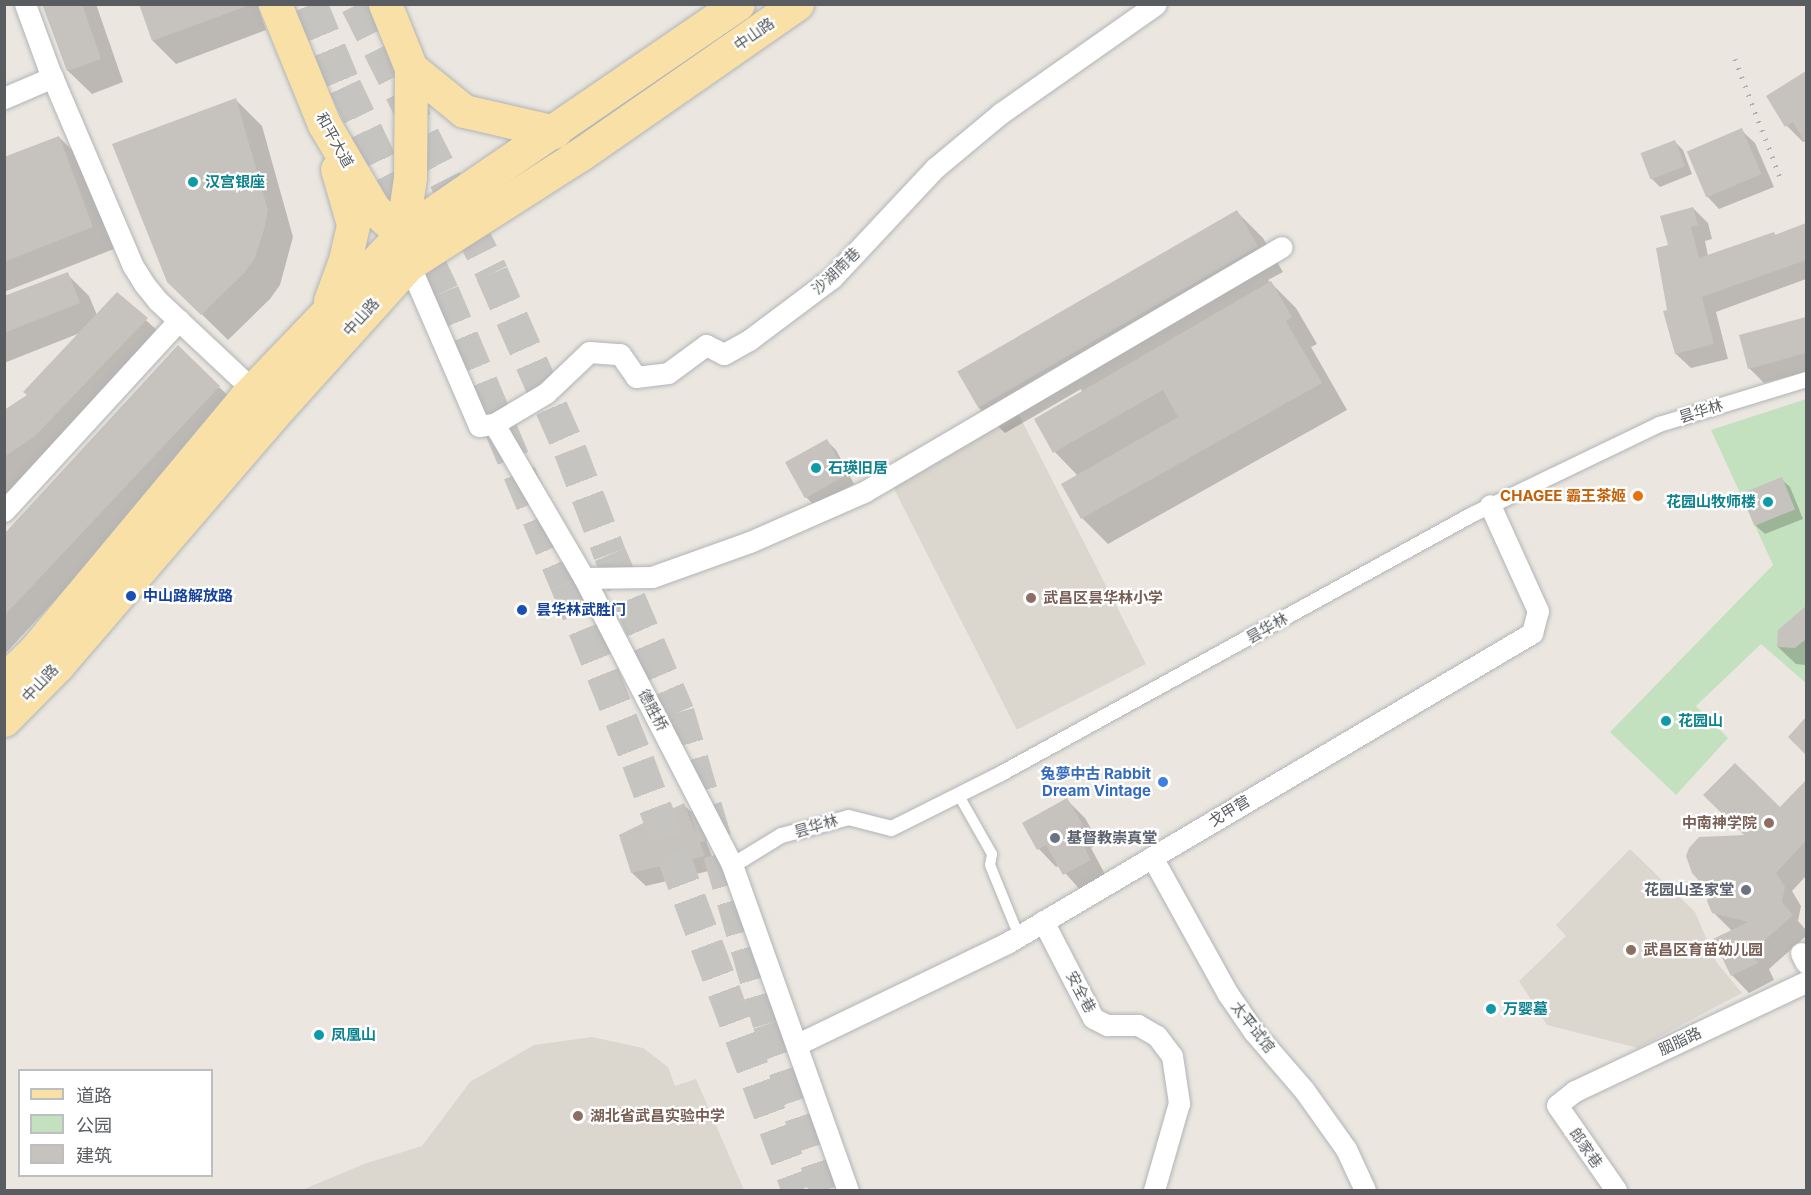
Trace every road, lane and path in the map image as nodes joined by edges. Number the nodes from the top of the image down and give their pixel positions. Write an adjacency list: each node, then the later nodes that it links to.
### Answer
1 (25, 4): 8 (street)
2 (275, 4): 10 (main road, 和平大道)
3 (385, 4): 7 (main road)
4 (738, 4): 11 (main road, 中山路)
5 (796, 4): 13 (main road, 中山路)
6 (1156, 4): 18 (street, 沙湖南巷)
7 (411, 68): 11 (main road); 13 (main road)
8 (53, 77): 9 (street); 15 (street)
9 (4, 98)
10 (324, 124): 13 (main road, 和平大道); 14 (main road)
11 (555, 132): 13 (main road, 中山路)
12 (1281, 248): 21 (street)
13 (405, 249): 14 (main road, 中山路); 18 (street); 23 (main road, 中山路)
14 (325, 315): 17 (main road, 中山路)
15 (179, 320): 17 (street); 20 (street)
16 (1806, 379): 19 (street, 昙华林)
17 (253, 390): 22 (main road, 中山路)
18 (494, 424): 21 (street, 德胜桥)
19 (1490, 505): 24 (street, 昙华林); 25 (street, 戈甲营)
20 (4, 511)
21 (584, 578): 26 (street, 德胜桥)
22 (4, 680)
23 (4, 720)
24 (958, 794): 26 (street, 昙华林); 28 (lane)
25 (1152, 857): 27 (street, 戈甲营); 34 (street, 太平试馆)
26 (732, 865): 30 (street, 德胜桥)
27 (1043, 921): 28 (street, 戈甲营); 33 (street, 安全巷)
28 (1018, 936): 30 (street, 戈甲营)
29 (1806, 982): 31 (street, 胭脂路)
30 (798, 1044): 32 (street, 德胜桥)
31 (1557, 1105): 35 (street, 郎家巷)
32 (848, 1191)
33 (1154, 1191)
34 (1365, 1191)
35 (1616, 1191)

